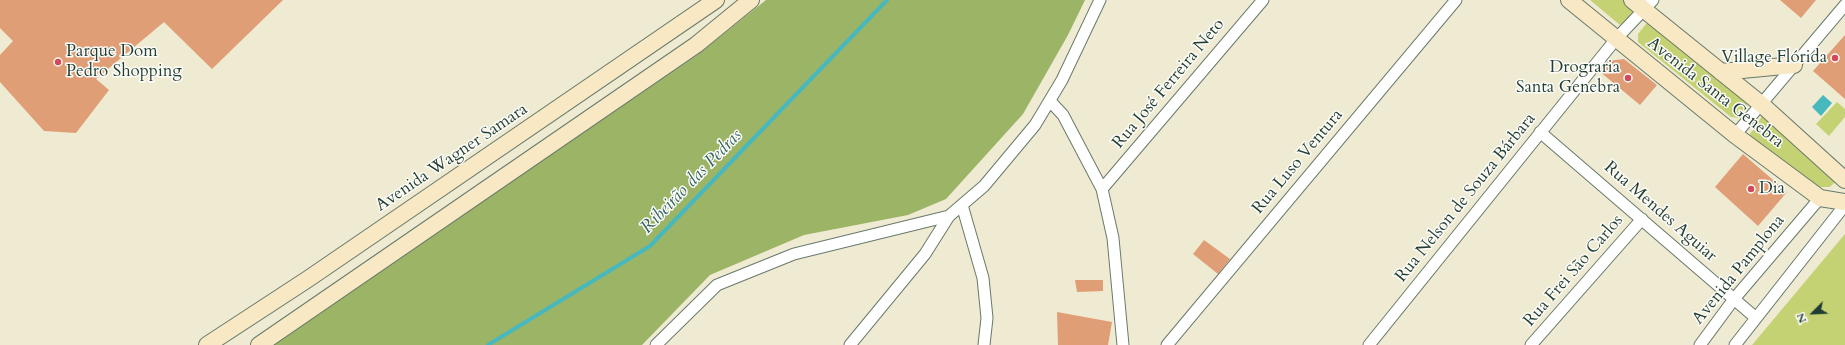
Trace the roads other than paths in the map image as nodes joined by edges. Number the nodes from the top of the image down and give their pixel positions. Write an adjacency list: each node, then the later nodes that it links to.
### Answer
1 (716, 0): 25 (main road, Avenida Wagner Samara)
2 (751, 0): 26 (main road)
3 (1100, 0): 12 (street)
4 (1263, 0): 17 (street, Rua José Ferreira Neto)
5 (1456, 0): 31 (street, Rua Luso Ventura)
6 (1569, 0): 9 (main road, Avenida Santa Genebra)
7 (1643, 3): 9 (street, Rua Nelson de Souza Bárbara); 11 (main road, Avenida Santa Genebra)
8 (1845, 5): 10 (street)
9 (1616, 38): 14 (street, Rua Nelson de Souza Bárbara); 15 (main road, Avenida Santa Genebra)
10 (1794, 65): 11 (main road); 13 (street)
11 (1721, 72): 13 (main road, Avenida Santa Genebra)
12 (1050, 101): 17 (street); 20 (street)
13 (1761, 104): 15 (street); 16 (main road, Avenida Santa Genebra)
14 (1540, 132): 22 (street, Rua Mendes Aguiar); 32 (street, Rua Nelson de Souza Bárbara)
15 (1735, 135): 18 (main road, Avenida Santa Genebra)
16 (1845, 180)
17 (1102, 190): 30 (street)
18 (1820, 198): 19 (main road, Avenida Santa Genebra); 23 (street, Avenida Pamplona)
19 (1845, 203): 24 (street)
20 (962, 205): 21 (street); 29 (street)
21 (949, 216): 27 (street); 28 (street)
22 (1642, 219): 23 (street, Rua Mendes Aguiar); 33 (street, Rua Frei São Carlos)
23 (1734, 299): 24 (street, Rua Mendes Aguiar); 34 (street, Avenida Pamplona)
24 (1756, 318): 35 (street)
25 (207, 345)
26 (259, 345)
27 (656, 345)
28 (850, 345)
29 (984, 345)
30 (1124, 345)
31 (1167, 345)
32 (1369, 345)
33 (1531, 345)
34 (1700, 345)
35 (1735, 345)

